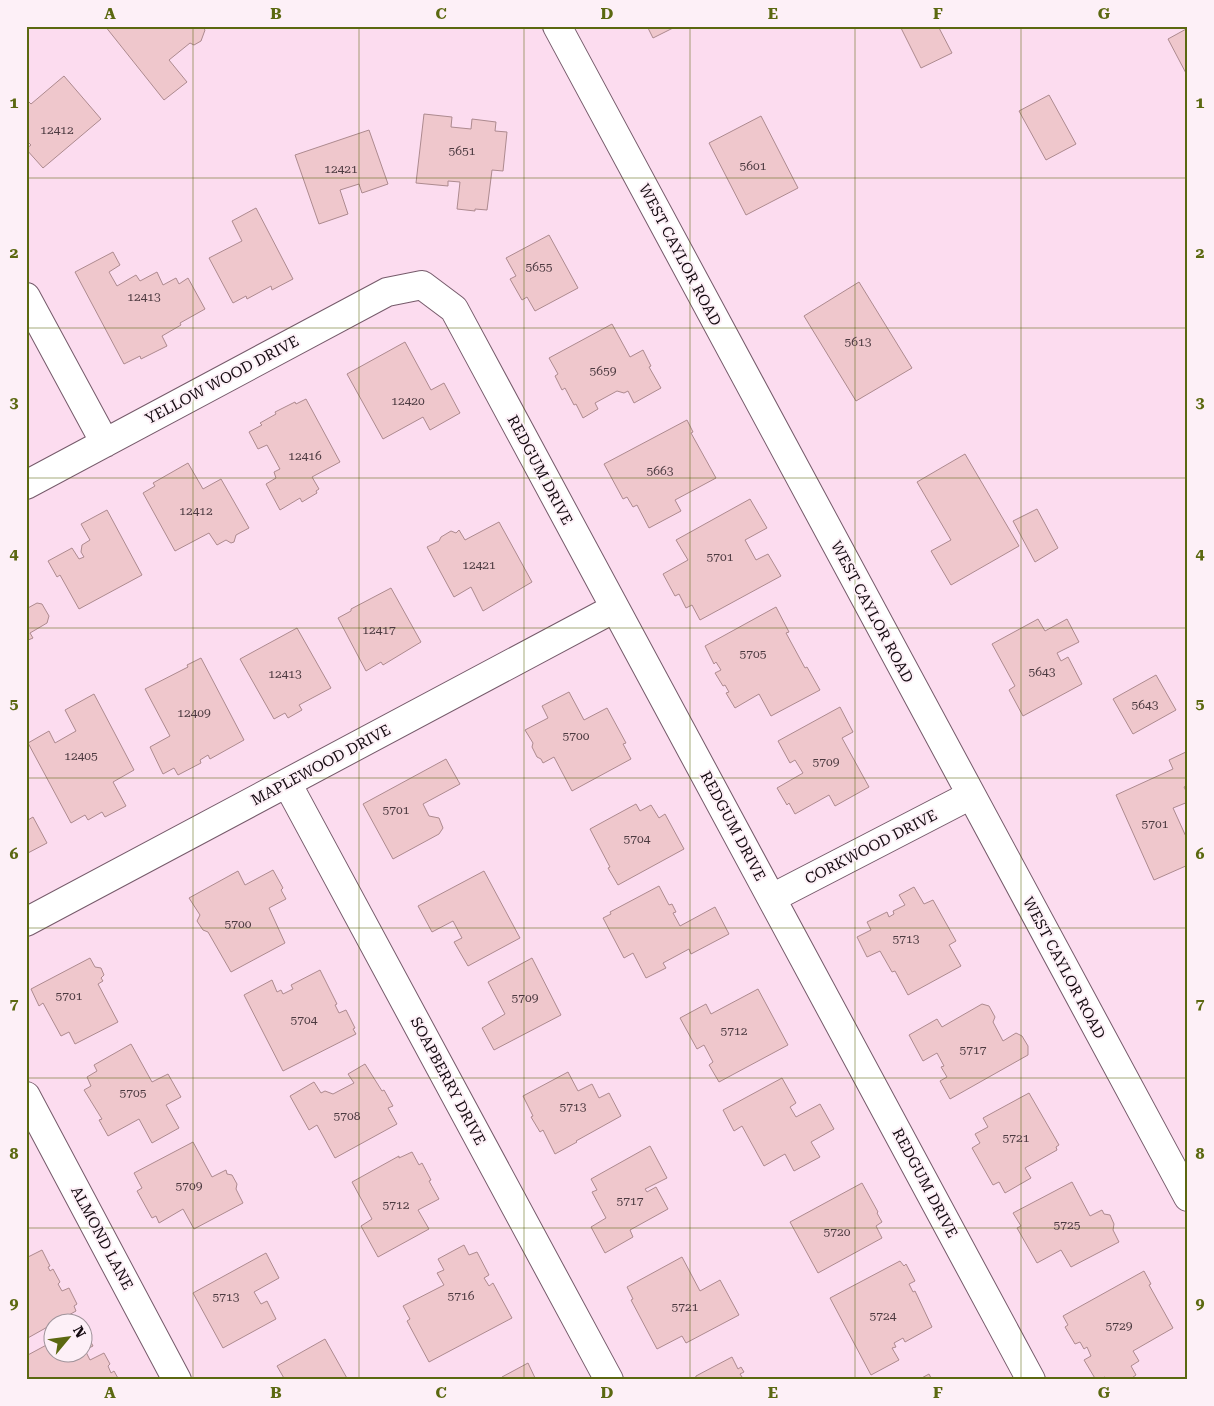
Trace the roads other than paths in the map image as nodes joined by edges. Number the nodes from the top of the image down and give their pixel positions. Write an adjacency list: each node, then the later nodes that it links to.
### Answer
1 (557, 26): 8 (street, WEST CAYLOR ROAD)
2 (422, 285): 4 (street, YELLOW WOOD DRIVE); 6 (street, REDGUM DRIVE)
3 (26, 296): 4 (street)
4 (105, 443): 5 (street, YELLOW WOOD DRIVE)
5 (26, 485)
6 (615, 608): 7 (street, MAPLEWOOD DRIVE); 9 (street, REDGUM DRIVE)
7 (287, 783): 10 (street, MAPLEWOOD DRIVE); 14 (street, SOAPBERRY DRIVE)
8 (971, 795): 9 (street, CORKWOOD DRIVE); 12 (street, WEST CAYLOR ROAD)
9 (772, 898): 15 (street, REDGUM DRIVE)
10 (26, 922)
11 (26, 1096): 13 (street, ALMOND LANE)
12 (1188, 1197)
13 (178, 1380)
14 (609, 1380)
15 (1030, 1380)

